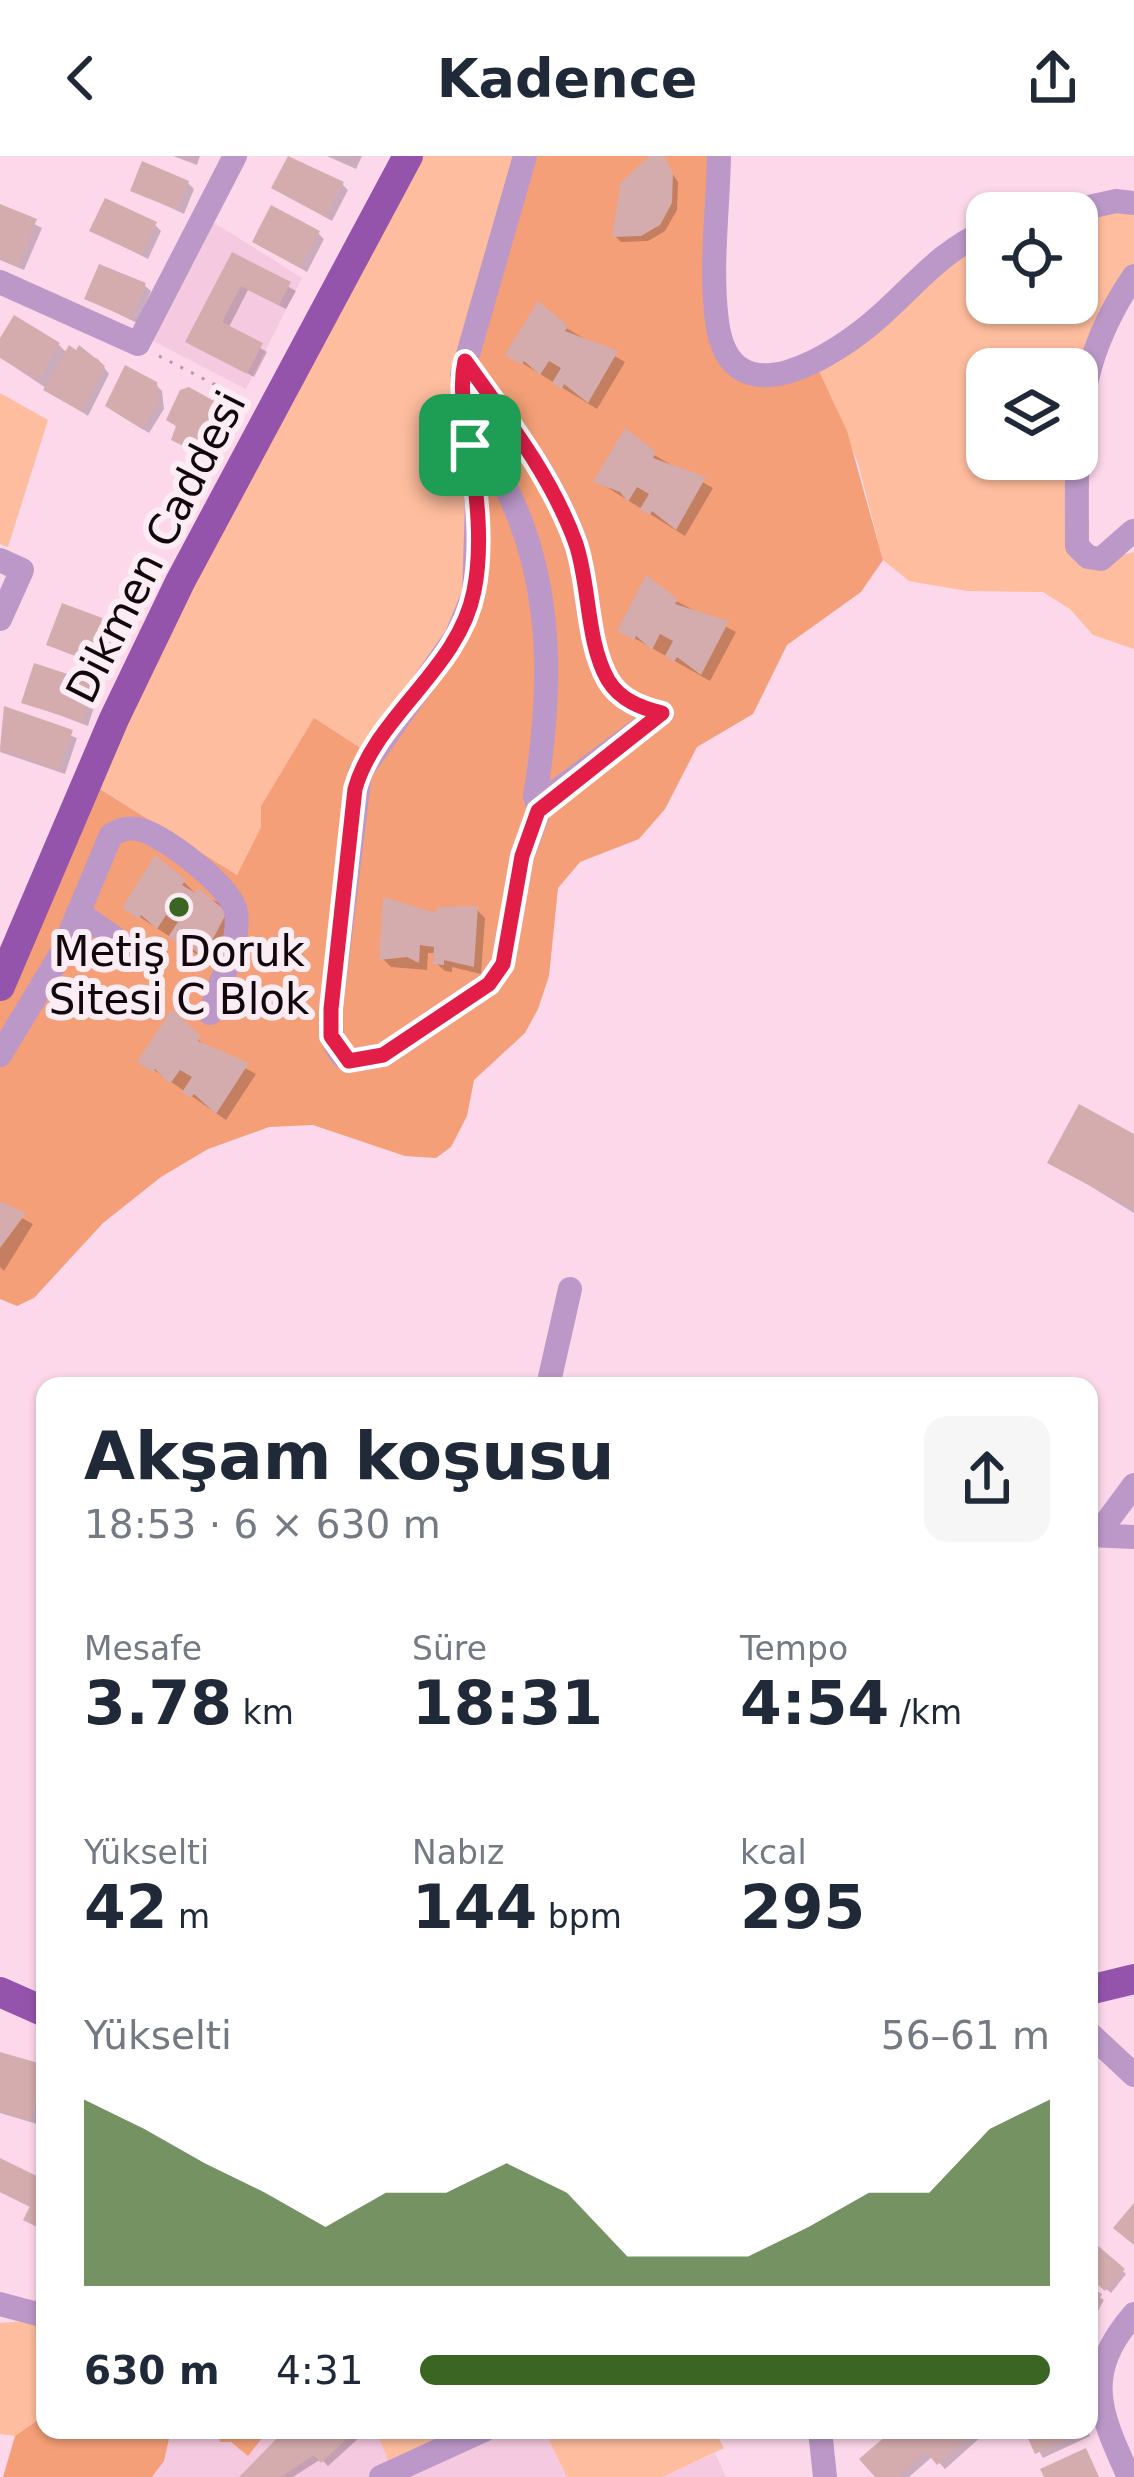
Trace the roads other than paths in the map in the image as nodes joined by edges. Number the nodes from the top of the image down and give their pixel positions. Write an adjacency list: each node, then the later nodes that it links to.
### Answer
1 (235, 156): 9 (street)
2 (408, 156): 18 (main road, Dikmen Caddesi)
3 (526, 156): 10 (street)
4 (718, 156): 7 (street)
5 (1134, 203): 6 (street)
6 (1098, 205)
7 (966, 242)
8 (1134, 276): 12 (street)
9 (0, 282)
10 (465, 361): 11 (street); 15 (street)
11 (470, 445): 15 (street); 15 (street)
12 (1133, 531)
13 (11, 565): 14 (street)
14 (0, 619)
15 (538, 811)
16 (79, 912): 17 (street); 19 (street); 20 (street)
17 (133, 951)
18 (0, 986)
19 (210, 1013)
20 (0, 1055)
21 (570, 1289): 22 (street)
22 (550, 1377)
23 (1134, 1485): 24 (street)
24 (1098, 1529)
25 (1098, 1535): 26 (street)
26 (1134, 1537)
27 (1134, 1978): 28 (main road)
28 (1098, 1988)
29 (0, 1992): 30 (main road)
30 (36, 2008)
31 (1098, 2041): 32 (street)
32 (1134, 2075)
33 (0, 2305): 35 (street)
34 (1134, 2314): 42 (street)
35 (36, 2315)
36 (36, 2319): 37 (street)
37 (0, 2323)
38 (464, 2439): 40 (street)
39 (821, 2439): 41 (street)
40 (381, 2477)
41 (825, 2477)
42 (1129, 2477)

